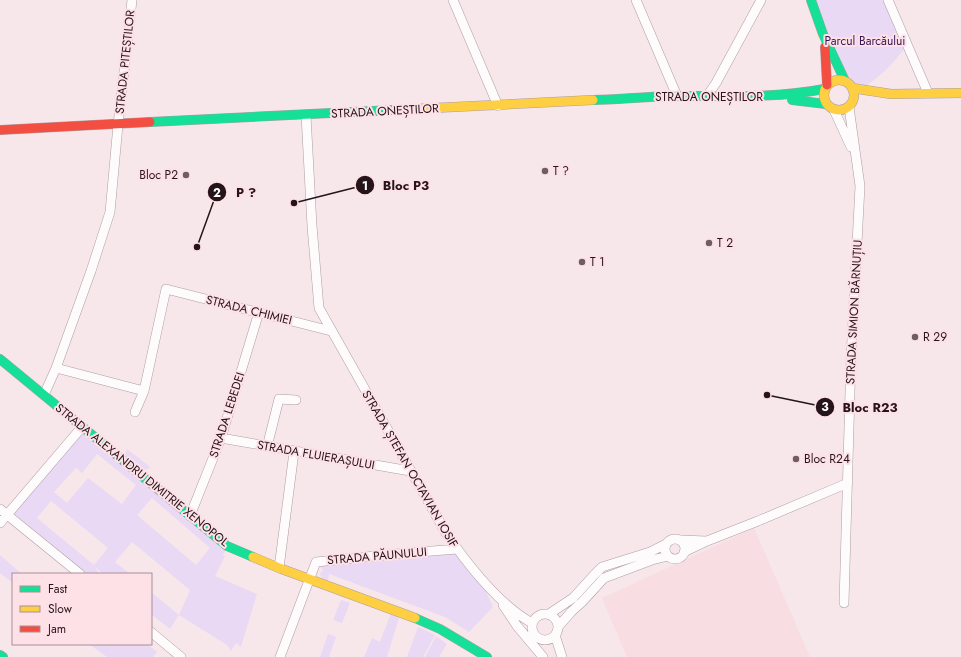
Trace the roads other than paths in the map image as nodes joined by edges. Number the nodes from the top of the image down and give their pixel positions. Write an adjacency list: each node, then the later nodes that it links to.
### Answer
1 (132, 0): 21 (street, STRADA PITEȘTILOR)
2 (453, 0): 18 (street)
3 (636, 0): 13 (street)
4 (762, 0): 14 (street)
5 (811, 0): 7 (street)
6 (888, 0): 10 (street)
7 (823, 34): 8 (street); 9 (street)
8 (848, 85): 9 (street); 12 (street); 17 (street)
9 (826, 87): 15 (street, STRADA ONEȘTILOR); 16 (street)
10 (928, 93): 11 (street); 12 (street)
11 (961, 93)
12 (891, 94): 17 (street)
13 (677, 96): 14 (street, STRADA ONEȘTILOR); 18 (street, STRADA ONEȘTILOR)
14 (707, 96): 15 (street, STRADA ONEȘTILOR)
15 (771, 97): 16 (street, STRADA ONEȘTILOR)
16 (826, 104): 19 (street)
17 (851, 104): 19 (street); 23 (street, STRADA SIMION BĂRNUȚIU)
18 (498, 106): 20 (street, STRADA ONEȘTILOR)
19 (834, 110): 23 (street, STRADA SIMION BĂRNUȚIU)
20 (306, 115): 21 (street, STRADA ONEȘTILOR); 26 (street, STRADA ȘTEFAN OCTAVIAN IOSIF)
21 (118, 125): 22 (street, STRADA ONEȘTILOR); 24 (street, STRADA PITEȘTILOR)
22 (0, 130)
23 (858, 165): 38 (street, STRADA SIMION BĂRNUȚIU)
24 (91, 270): 28 (street, STRADA ALEXANDRU DIMITRIE XENOPOL)
25 (259, 312): 26 (street, STRADA CHIMIEI); 29 (street, STRADA CHIMIEI); 34 (street, STRADA LEBEDEI)
26 (331, 331): 37 (street, STRADA ȘTEFAN OCTAVIAN IOSIF)
27 (0, 359): 30 (street, STRADA ALEXANDRU DIMITRIE XENOPOL)
28 (56, 368): 29 (street); 30 (street, STRADA ALEXANDRU DIMITRIE XENOPOL)
29 (144, 391): 32 (street)
30 (44, 395): 33 (street, STRADA ALEXANDRU DIMITRIE XENOPOL)
31 (296, 400): 35 (street)
32 (135, 412)
33 (82, 427): 39 (street); 40 (street, STRADA ALEXANDRU DIMITRIE XENOPOL)
34 (221, 438): 35 (street, STRADA FLUIERAȘULUI); 40 (street, STRADA LEBEDEI)
35 (267, 447): 36 (street, STRADA FLUIERAȘULUI)
36 (294, 452): 37 (street, STRADA FLUIERAȘULUI); 48 (street)
37 (410, 470): 45 (street, STRADA ȘTEFAN OCTAVIAN IOSIF)
38 (848, 483): 43 (street, STRADA ȘTEFAN OCTAVIAN IOSIF); 52 (street, STRADA SIMION BĂRNUȚIU)
39 (4, 512): 41 (street); 49 (street)
40 (190, 516): 48 (street, STRADA ALEXANDRU DIMITRIE XENOPOL)
41 (0, 523)
42 (680, 540): 43 (street, STRADA ȘTEFAN OCTAVIAN IOSIF); 44 (street, STRADA ȘTEFAN OCTAVIAN IOSIF); 46 (street)
43 (707, 541): 46 (street, STRADA ȘTEFAN OCTAVIAN IOSIF)
44 (666, 544): 47 (street); 53 (street, STRADA ȘTEFAN OCTAVIAN IOSIF)
45 (457, 549): 50 (street, STRADA PĂUNULUI); 51 (street, STRADA ȘTEFAN OCTAVIAN IOSIF)
46 (684, 552): 47 (street, STRADA ȘTEFAN OCTAVIAN IOSIF)
47 (668, 556): 56 (street, STRADA ȘTEFAN OCTAVIAN IOSIF)
48 (279, 568): 50 (street, STRADA ALEXANDRU DIMITRIE XENOPOL)
49 (79, 573)
50 (309, 579): 60 (street); 61 (street, STRADA ALEXANDRU DIMITRIE XENOPOL)
51 (500, 598): 54 (street, STRADA ȘTEFAN OCTAVIAN IOSIF); 62 (street, STRADA ȘTEFAN OCTAVIAN IOSIF)
52 (844, 603)
53 (549, 614): 54 (street, STRADA ȘTEFAN OCTAVIAN IOSIF); 56 (street)
54 (535, 620): 56 (street)
55 (152, 633): 59 (street)
56 (554, 634): 63 (street)
57 (0, 655): 58 (street)
58 (3, 657)
59 (181, 657)
60 (280, 657)
61 (487, 657)
62 (543, 657)
63 (561, 657)

